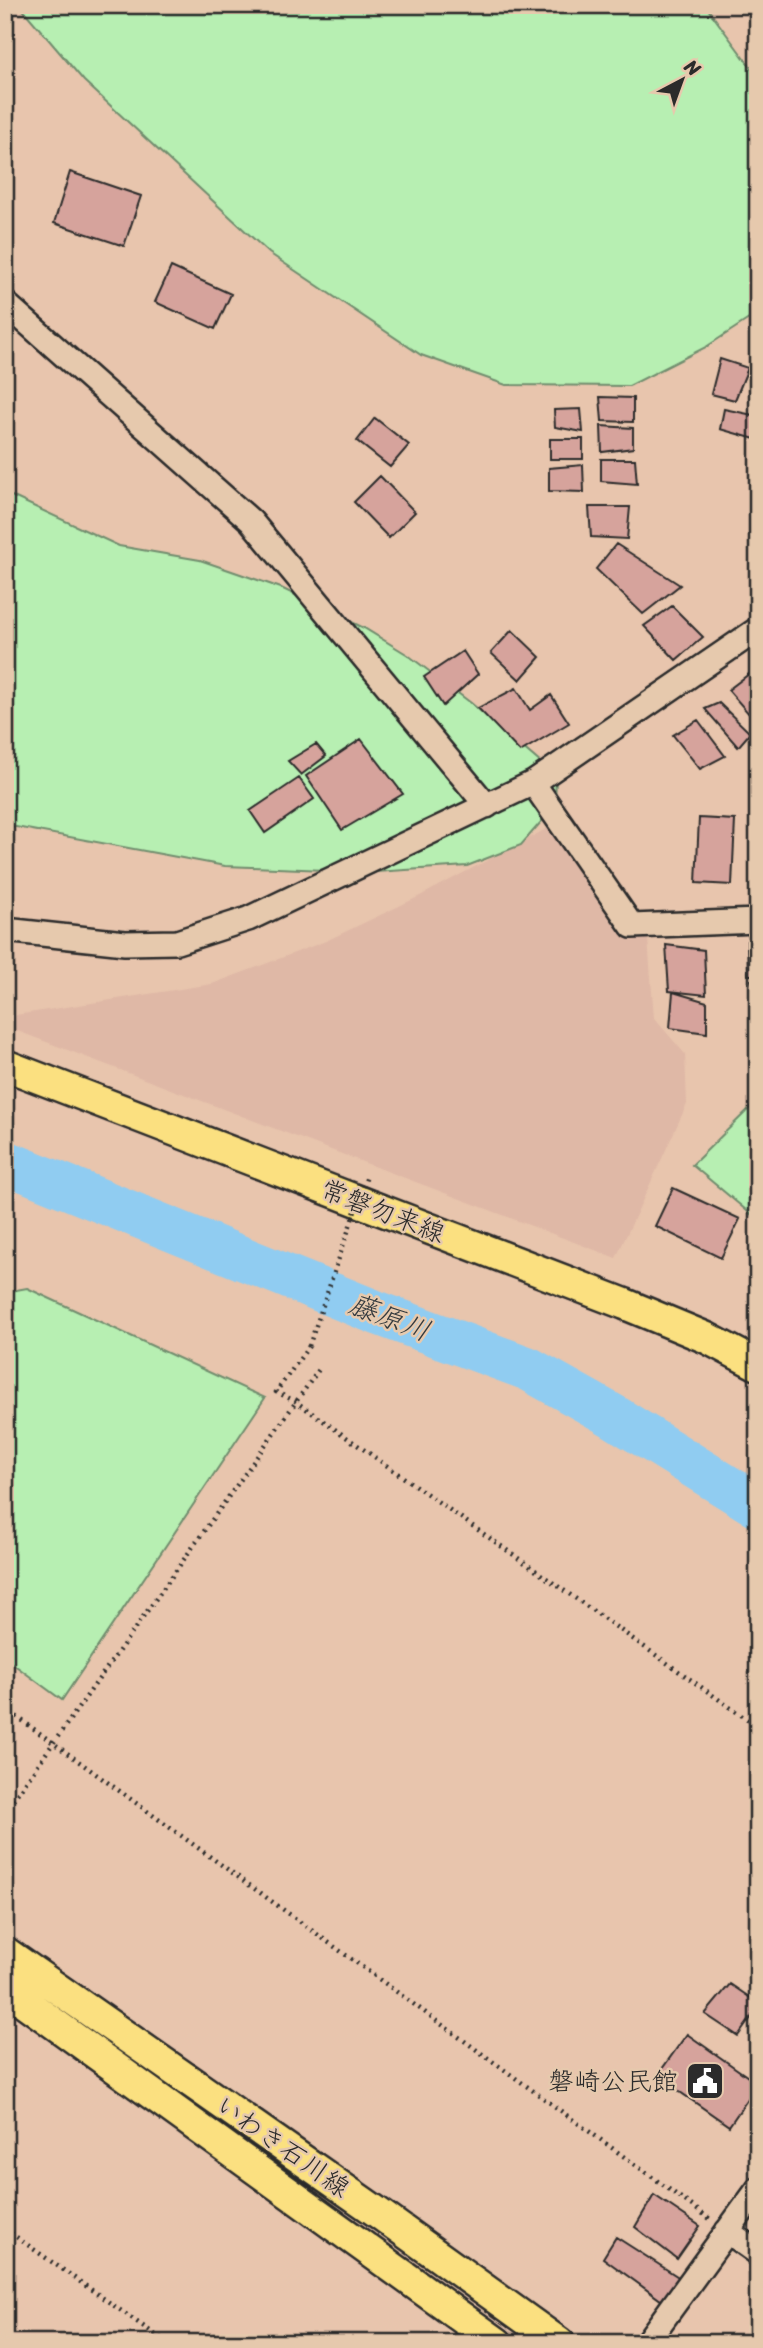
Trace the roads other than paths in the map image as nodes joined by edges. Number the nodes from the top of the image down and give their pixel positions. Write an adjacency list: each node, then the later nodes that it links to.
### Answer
1 (5, 303): 4 (street)
2 (758, 629): 3 (street)
3 (533, 783): 4 (street); 5 (street)
4 (487, 806): 6 (street)
5 (758, 921)
6 (5, 930)
7 (5, 1065): 8 (main road, 常磐勿来線)
8 (758, 1365)
9 (5, 1952): 15 (main road, いわき石川線)
10 (5, 1988): 14 (main road, いわき石川線)
11 (758, 2189): 12 (street)
12 (727, 2231): 13 (street); 16 (street)
13 (758, 2253)
14 (497, 2343)
15 (559, 2343)
16 (646, 2343)

